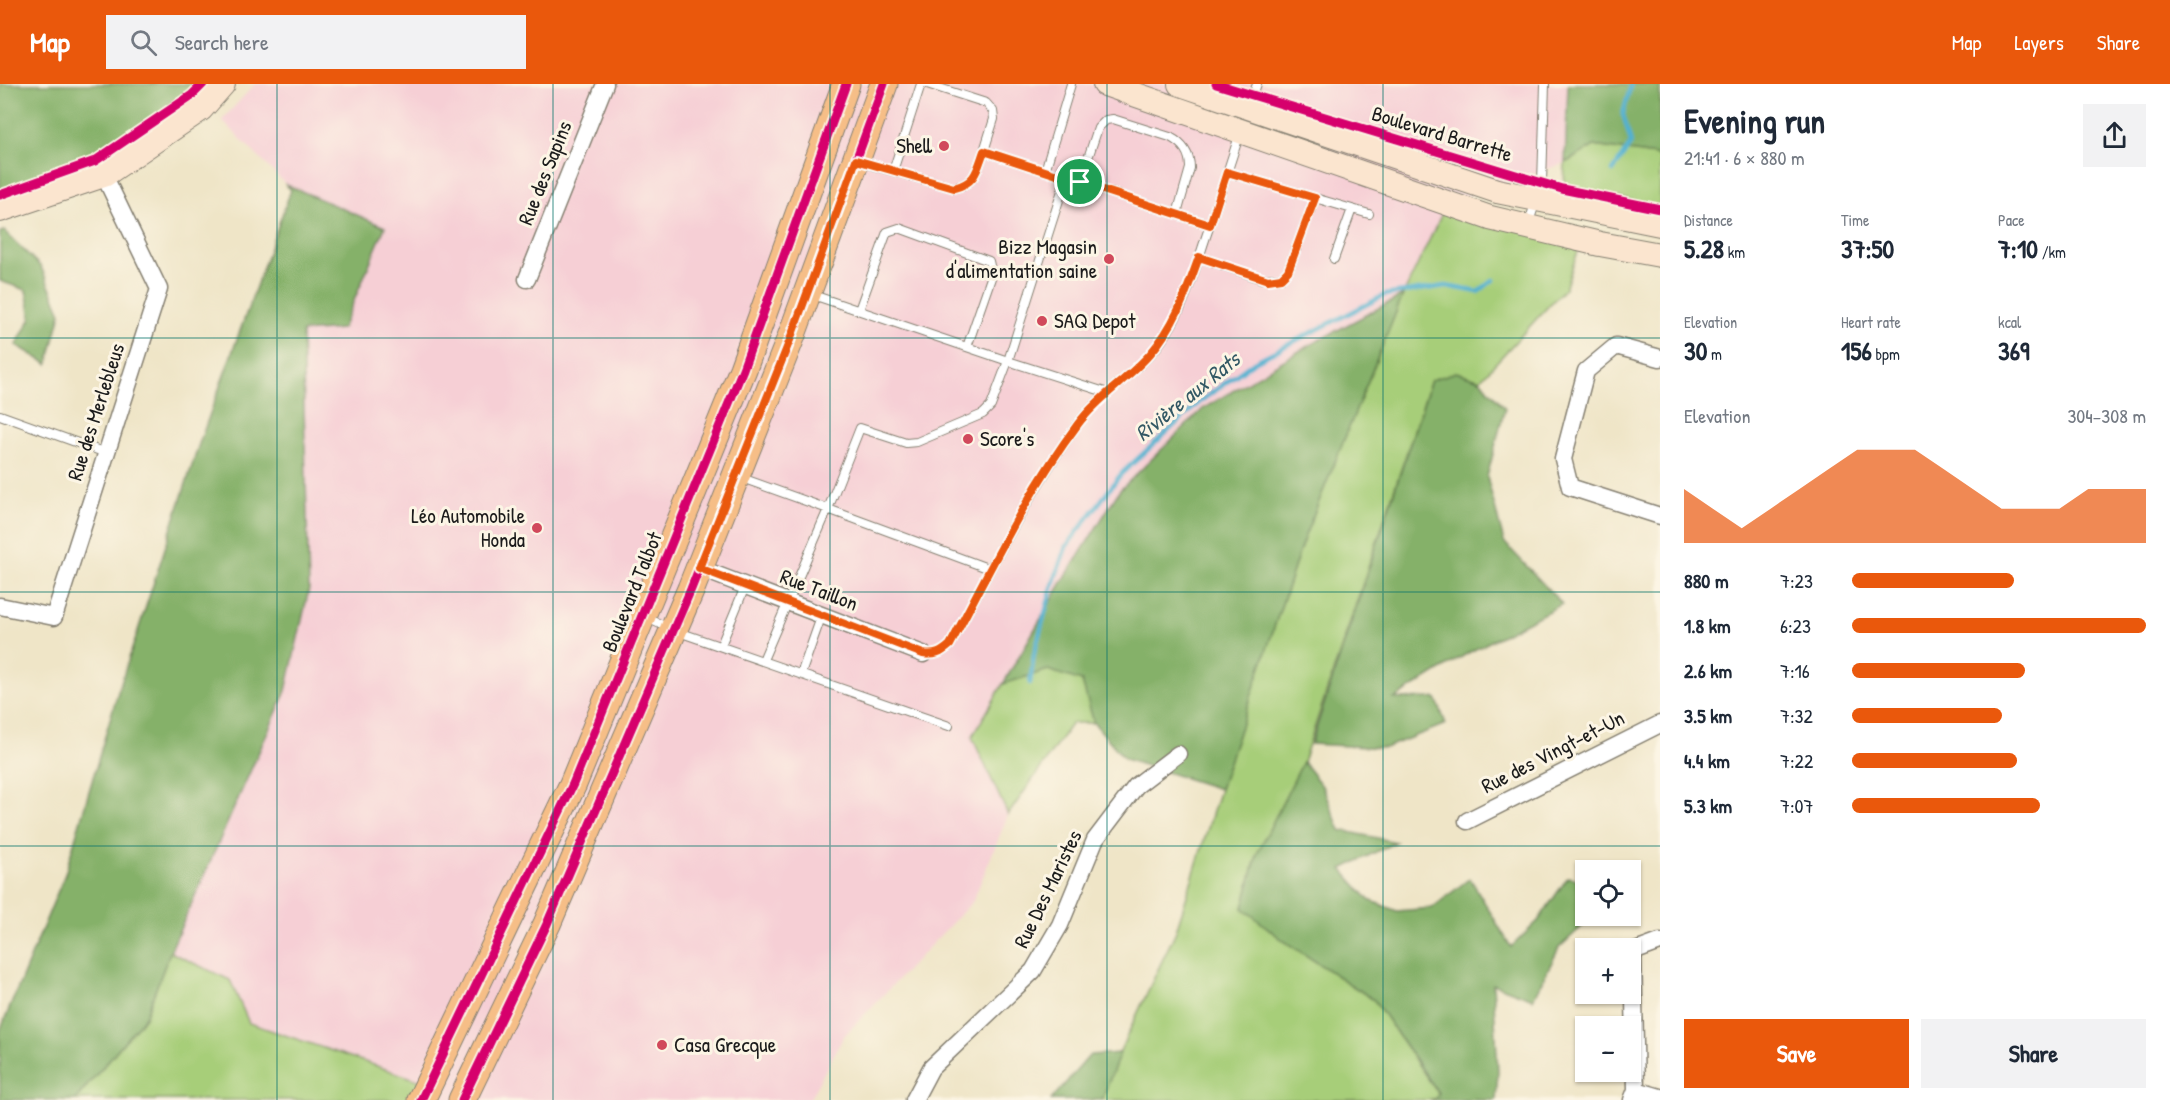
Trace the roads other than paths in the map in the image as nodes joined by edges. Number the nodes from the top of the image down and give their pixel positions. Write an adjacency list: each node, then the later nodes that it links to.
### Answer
1 (223, 84): 20 (main road)
2 (605, 84): 35 (street, Rue des Sapins)
3 (846, 84): 52 (main road, Boulevard Talbot)
4 (884, 84): 16 (main road)
5 (921, 84): 17 (lane)
6 (927, 84): 13 (lane)
7 (965, 84): 13 (lane)
8 (1071, 84): 18 (lane)
9 (1105, 84): 14 (main road, Boulevard Barrette)
10 (1180, 84): 14 (main road, Boulevard Barrette)
11 (1257, 84): 14 (lane)
12 (1545, 84): 24 (lane)
13 (961, 95): 15 (lane)
14 (1244, 119): 19 (lane); 24 (main road, Boulevard Barrette); 31 (main road, Boulevard Barrette)
15 (984, 151): 17 (lane); 18 (lane)
16 (856, 160): 17 (lane); 36 (main road)
17 (893, 171)
18 (1045, 171): 21 (lane)
19 (1227, 172): 23 (lane); 30 (lane)
20 (104, 175): 26 (main road); 43 (street, Rue des Merlebleus)
21 (1066, 178): 22 (lane); 40 (lane)
22 (1080, 182): 27 (lane); 27 (lane)
23 (1315, 198): 25 (lane); 33 (lane)
24 (1538, 199): 29 (main road, Boulevard Barrette); 31 (lane)
25 (1353, 209): 28 (lane); 34 (lane)
26 (0, 210)
27 (1177, 214): 30 (lane)
28 (1369, 214)
29 (1660, 224)
30 (1210, 225): 33 (lane)
31 (1527, 227): 32 (main road, Boulevard Barrette)
32 (1660, 255)
33 (1199, 257): 41 (lane)
34 (1334, 259)
35 (528, 279)
36 (807, 293): 37 (lane); 44 (main road)
37 (859, 310): 38 (lane); 38 (lane)
38 (967, 347): 40 (lane)
39 (1660, 358): 46 (street)
40 (1008, 361): 41 (lane); 45 (lane)
41 (1108, 393): 48 (lane)
42 (0, 415): 43 (lane)
43 (106, 453): 50 (street, Rue des Merlebleus)
44 (736, 476): 45 (lane); 47 (main road)
45 (828, 509): 48 (lane); 51 (lane)
46 (1660, 516)
47 (699, 568): 51 (street, Rue Taillon); 54 (main road)
48 (990, 570): 56 (lane)
49 (742, 594): 55 (lane)
50 (0, 606)
51 (786, 606): 56 (street, Rue Taillon); 57 (lane)
52 (642, 616): 54 (lane); 66 (main road, Boulevard Talbot)
53 (819, 623): 58 (lane)
54 (673, 630): 55 (lane); 67 (main road)
55 (721, 645): 57 (lane)
56 (923, 654)
57 (764, 660): 58 (lane)
58 (801, 674): 60 (lane)
59 (1660, 724): 62 (street, Rue des Vingt-et-Un)
60 (949, 726)
61 (1178, 754): 68 (street, Rue Des Maristes)
62 (1467, 821)
63 (1660, 942): 64 (street)
64 (1634, 1095): 65 (street)
65 (1660, 1097)
66 (421, 1100)
67 (462, 1100)
68 (914, 1100)

